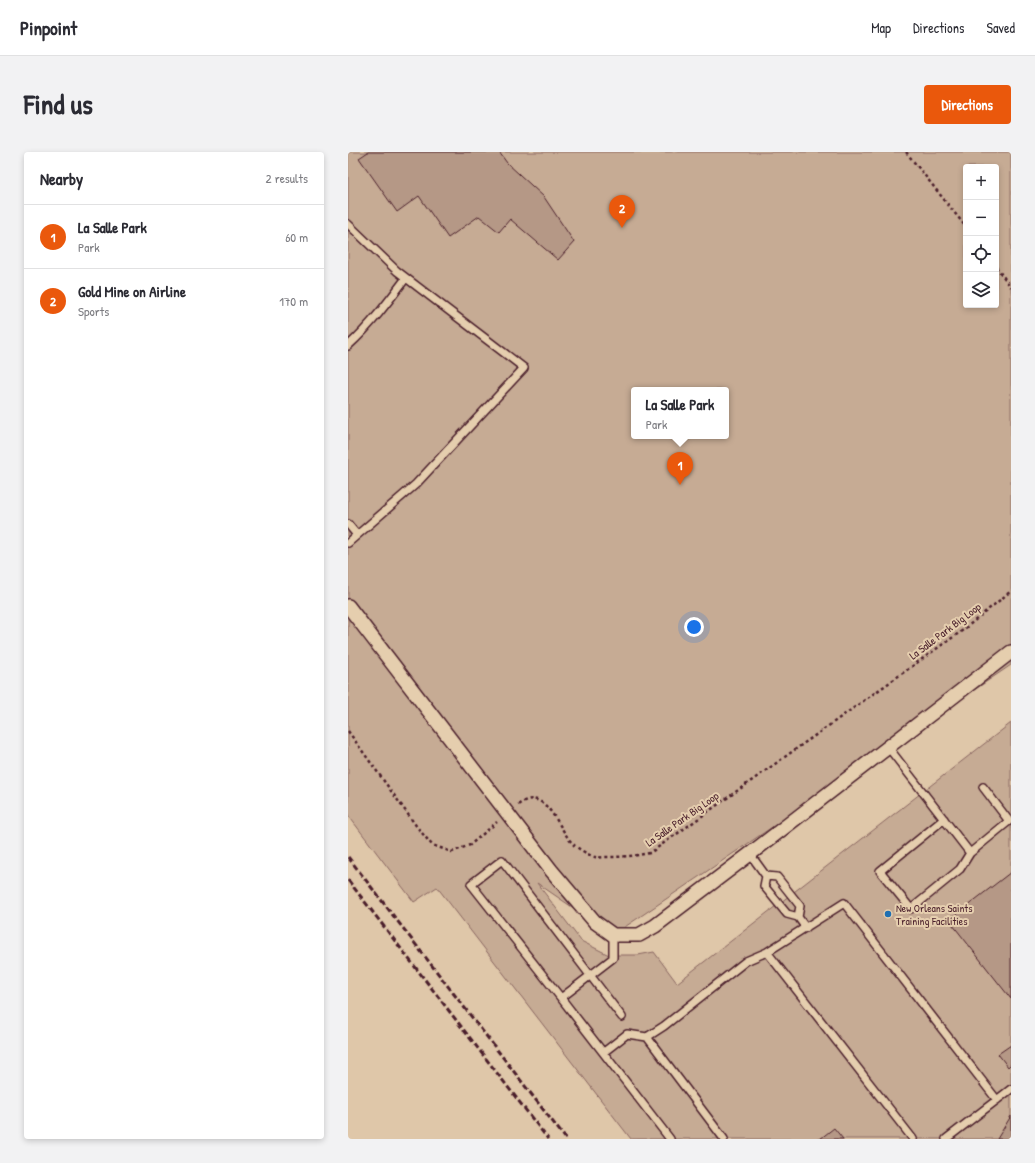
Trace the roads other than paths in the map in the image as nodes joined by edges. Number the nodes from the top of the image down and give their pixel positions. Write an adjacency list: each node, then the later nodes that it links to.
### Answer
1 (348, 224): 2 (lane)
2 (406, 278): 3 (lane); 5 (lane)
3 (348, 346)
4 (348, 524): 5 (lane)
5 (357, 535): 6 (lane)
6 (348, 543)
7 (348, 606): 17 (street)
8 (1011, 652): 9 (street)
9 (888, 747): 11 (lane); 13 (street)
10 (983, 787): 12 (lane)
11 (944, 820): 12 (lane); 12 (lane)
12 (970, 853)
13 (750, 854): 14 (lane); 17 (street)
14 (766, 876): 15 (lane); 15 (lane)
15 (798, 917): 16 (lane)
16 (806, 928): 18 (lane); 25 (lane)
17 (613, 935): 19 (lane)
18 (767, 952): 22 (lane); 28 (lane)
19 (591, 975): 20 (lane); 20 (lane); 21 (lane)
20 (561, 998): 23 (lane)
21 (622, 1017)
22 (647, 1037): 23 (lane); 27 (lane)
23 (604, 1052): 26 (lane)
24 (1011, 1089): 25 (lane)
25 (997, 1100): 29 (lane)
26 (670, 1139)
27 (724, 1139)
28 (913, 1139)
29 (946, 1139)

